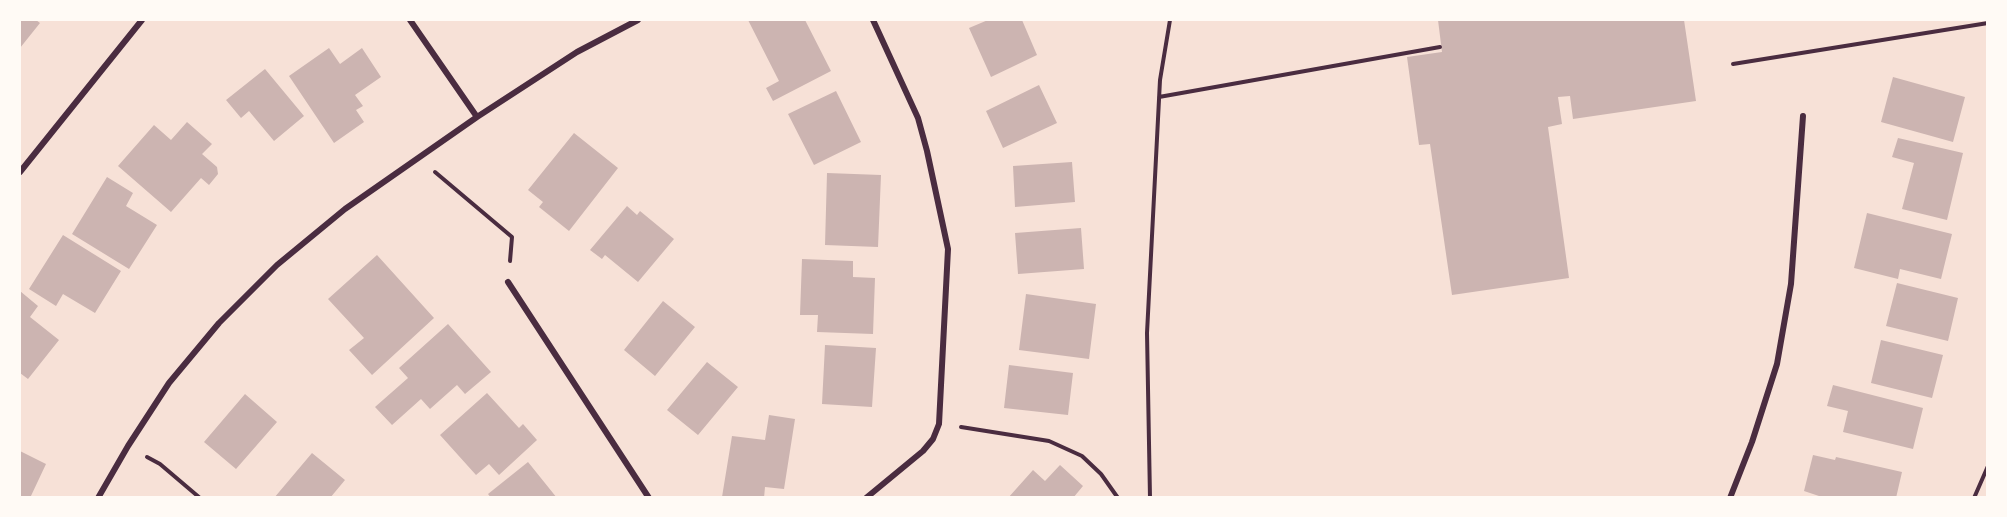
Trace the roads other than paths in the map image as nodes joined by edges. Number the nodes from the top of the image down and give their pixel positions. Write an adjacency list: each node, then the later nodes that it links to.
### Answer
1 (142, 20): 7 (street)
2 (410, 20): 6 (street)
3 (638, 20): 6 (street)
4 (873, 20): 11 (street)
5 (1803, 116): 12 (street)
6 (477, 117): 9 (street)
7 (20, 172)
8 (508, 282): 10 (street)
9 (98, 498)
10 (649, 498)
11 (866, 498)
12 (1730, 498)

